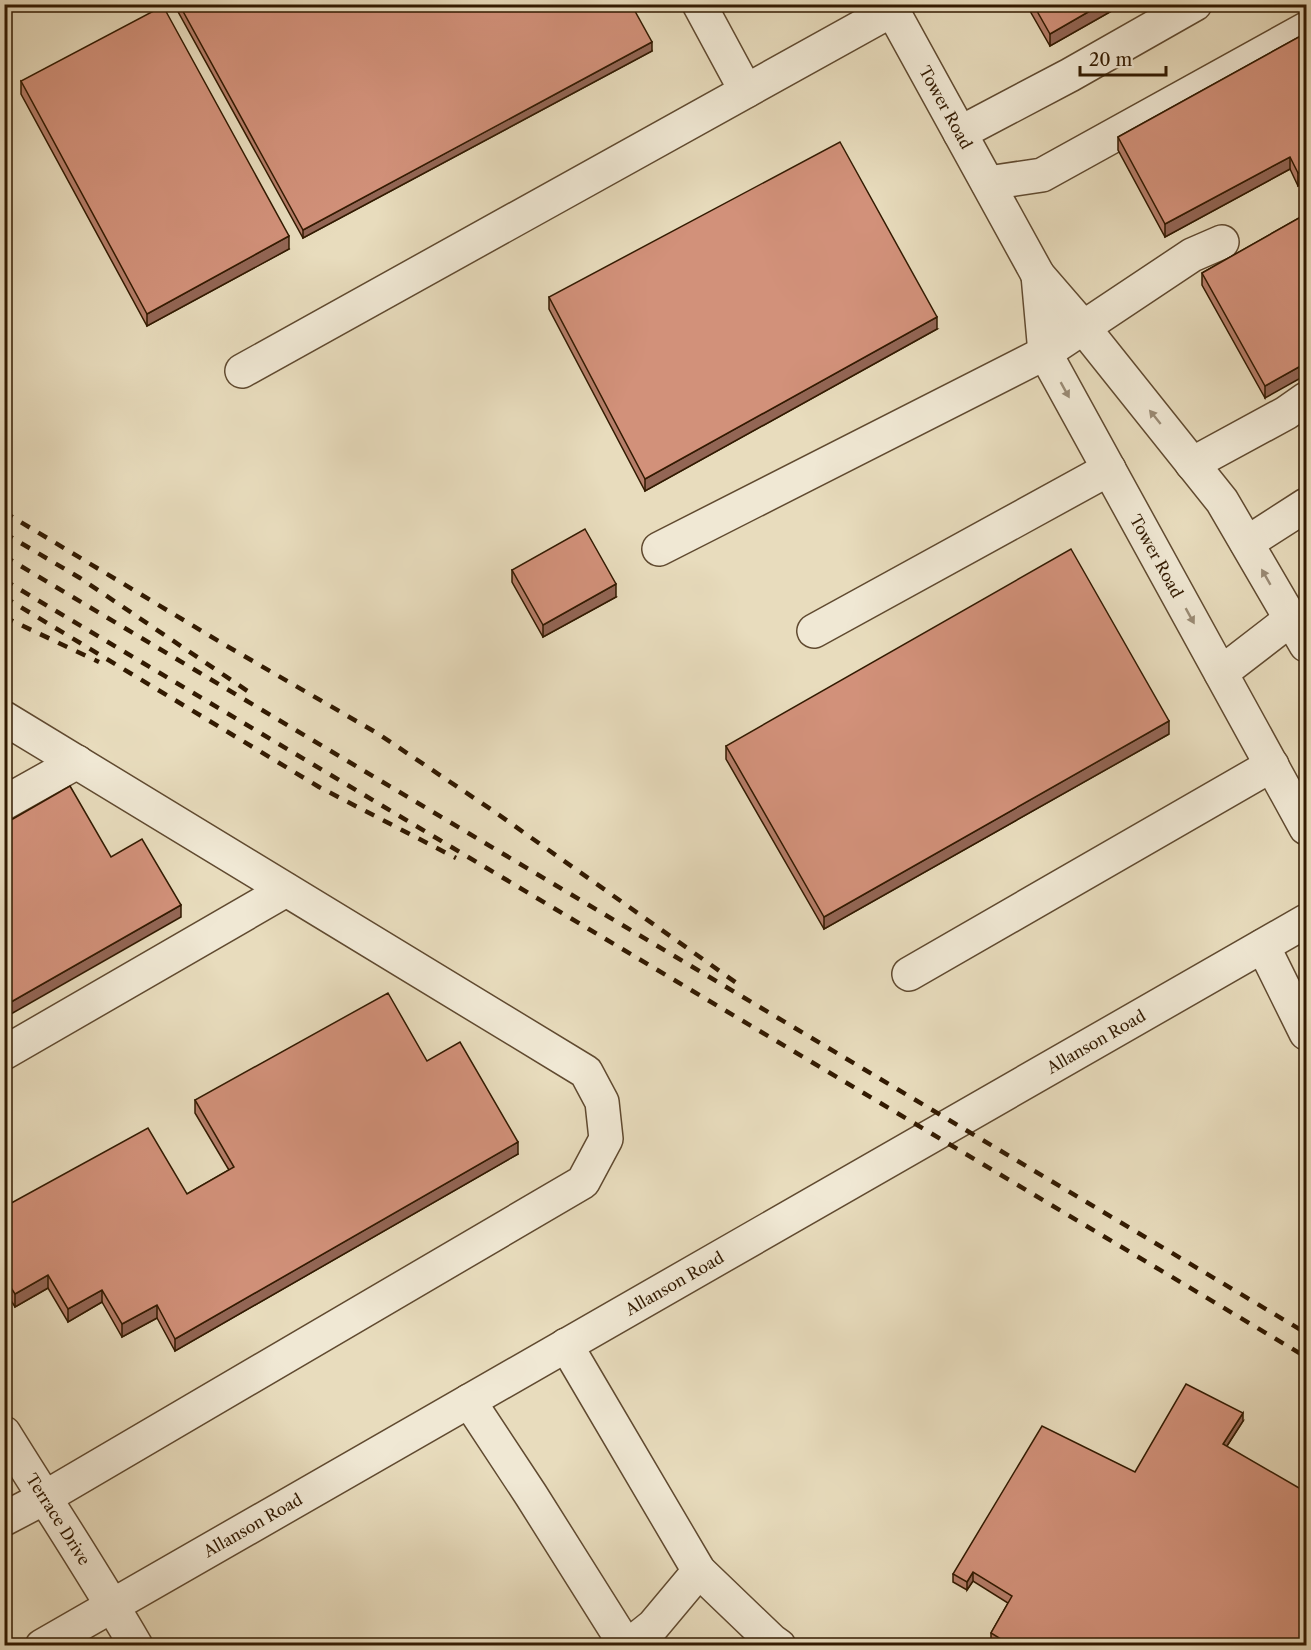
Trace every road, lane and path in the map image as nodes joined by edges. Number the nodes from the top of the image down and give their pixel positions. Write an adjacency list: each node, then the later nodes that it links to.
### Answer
1 (699, 4): 5 (street)
2 (1195, 4): 6 (street)
3 (890, 7): 5 (street); 6 (street, Tower Road)
4 (1306, 29): 7 (street)
5 (746, 91): 12 (street)
6 (960, 133): 7 (street, Tower Road)
7 (988, 183): 9 (street, Tower Road)
8 (1221, 242): 10 (street)
9 (1038, 274): 10 (street, Tower Road); 11 (street, Tower Road)
10 (1083, 327): 11 (street); 14 (street, Tower Road, one-way to 10)
11 (1044, 353): 15 (street, Tower Road, one-way to 15); 18 (street)
12 (242, 371)
13 (1306, 399): 14 (street)
14 (1192, 464): 17 (street, Tower Road)
15 (1109, 470): 19 (street); 21 (street, Tower Road, one-way to 21)
16 (1306, 506): 17 (street)
17 (1247, 543): 20 (street, Tower Road, one-way to 17)
18 (659, 549)
19 (814, 631)
20 (1299, 632): 21 (street)
21 (1221, 673): 24 (street, Tower Road)
22 (4, 718): 23 (street)
23 (77, 762): 25 (street); 27 (street)
24 (1272, 765): 26 (street, Tower Road); 30 (street)
25 (4, 803)
26 (1306, 828)
27 (286, 890): 32 (street); 36 (street)
28 (1306, 921): 29 (street, Allanson Road)
29 (1263, 946): 31 (street); 33 (street, Allanson Road)
30 (909, 974)
31 (1306, 1033)
32 (4, 1053)
33 (566, 1345): 34 (street, Allanson Road); 38 (street)
34 (469, 1401): 39 (street, Allanson Road); 40 (street)
35 (4, 1433): 36 (street, Terrace Drive)
36 (44, 1498): 37 (street); 39 (street, Terrace Drive)
37 (4, 1519)
38 (699, 1571): 40 (street); 43 (street)
39 (113, 1606): 41 (street, Allanson Road); 42 (street, Terrace Drive)
40 (638, 1642)
41 (42, 1646)
42 (136, 1646)
43 (779, 1646)

